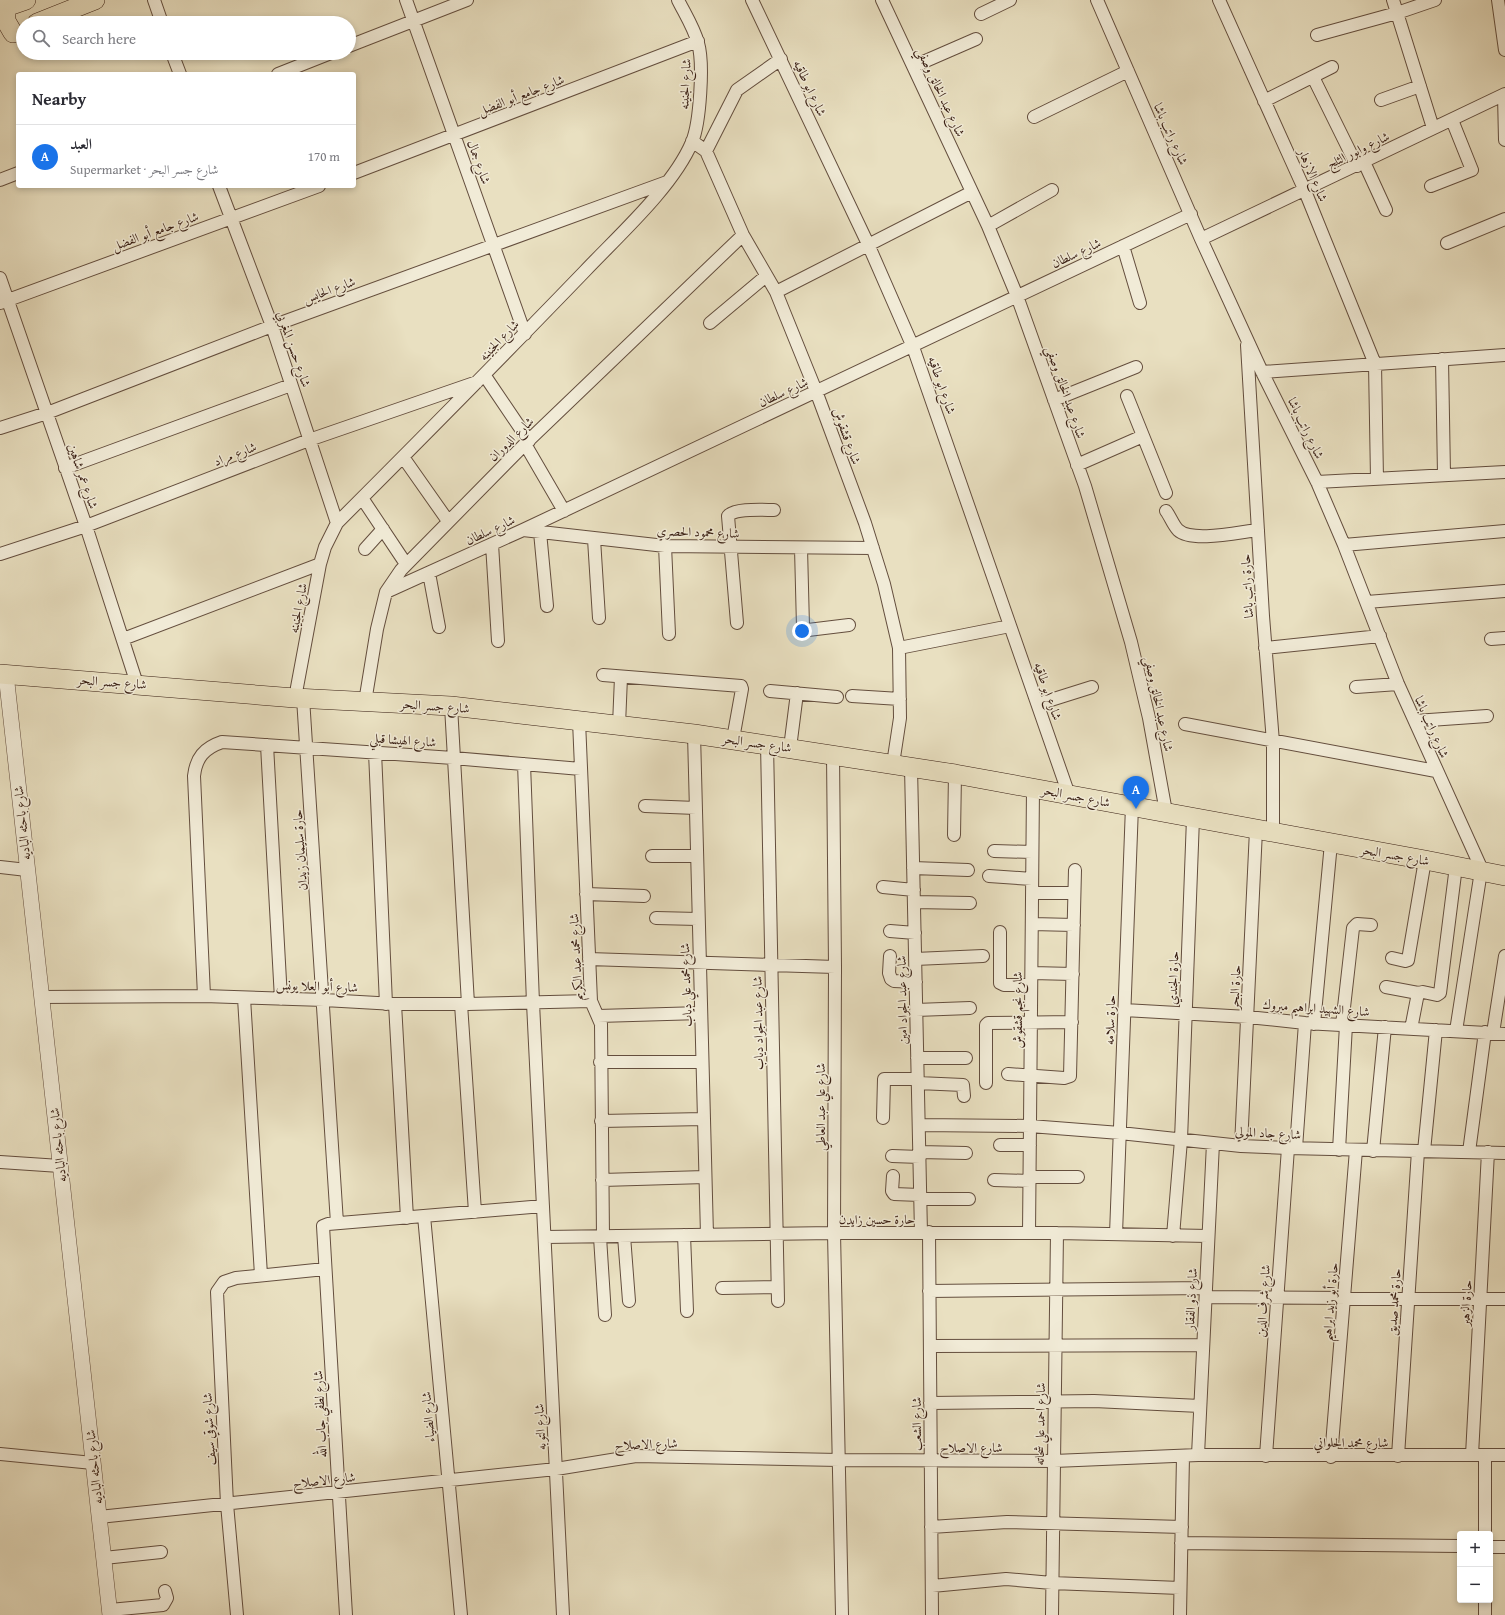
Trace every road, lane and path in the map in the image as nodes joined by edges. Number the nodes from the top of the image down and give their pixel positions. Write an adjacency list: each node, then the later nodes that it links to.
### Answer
1 (26, 0): 15 (main road)
2 (95, 0): 18 (main road)
3 (154, 0): 19 (street)
4 (406, 0): 20 (street, شارع جمال)
5 (467, 0): 20 (street)
6 (678, 0): 24 (street, شارع الجنينه)
7 (752, 0): 27 (street, شارع ابو طاقيه)
8 (882, 0): 30 (street, شارع عبد الخالق وصفي)
9 (1010, 0): 17 (street)
10 (1097, 0): 32 (street, شارع راتب باشا)
11 (1219, 0): 39 (street, شارع الازهار)
12 (1393, 0): 16 (street)
13 (1435, 0): 16 (street)
14 (1498, 0): 26 (street)
15 (2, 8): 21 (main road)
16 (1397, 13): 22 (street); 36 (street)
17 (981, 14)
18 (55, 16)
19 (160, 16)
20 (413, 20): 25 (street); 43 (street, شارع جمال)
21 (12, 33)
22 (1317, 35)
23 (976, 39): 30 (street)
24 (698, 41): 43 (street, شارع جامع أبو الفضل); 44 (street, شارع الجنينه)
25 (356, 43)
26 (1505, 50)
27 (781, 59): 46 (street); 67 (street, شارع ابو طاقيه)
28 (175, 60): 33 (street)
29 (313, 60): 34 (street)
30 (914, 66): 57 (street, شارع عبد الخالق وصفي)
31 (1332, 67): 35 (street)
32 (1128, 71): 40 (street); 59 (street, شارع راتب باشا)
33 (179, 72)
34 (283, 72)
35 (1312, 77): 39 (street); 47 (street)
36 (1420, 86): 38 (street); 42 (street)
37 (1504, 95): 41 (street, شارع وابور الثلج); 45 (street)
38 (1381, 100)
39 (1264, 101): 56 (street, شارع الازهار)
40 (1034, 117)
41 (1452, 120): 42 (street, شارع وابور الثلج); 52 (street)
42 (1433, 128): 47 (street, شارع وابور الثلج)
43 (454, 136): 48 (street, شارع جامع أبو الفضل); 66 (street, شارع جمال)
44 (692, 140): 46 (street, شارع قشقوش); 51 (street, شارع الجنينه)
45 (1505, 140)
46 (706, 151): 63 (street, شارع قشقوش)
47 (1361, 164): 56 (street, شارع وابور الثلج); 58 (street)
48 (356, 172)
49 (16, 174): 50 (street)
50 (0, 180)
51 (668, 182): 66 (street, شارع الحايس); 77 (street, شارع الجنينه)
52 (1431, 186)
53 (220, 188): 60 (street, شارع حسن المغربي)
54 (314, 188): 60 (street, شارع جامع أبو الفضل)
55 (1052, 190): 62 (street)
56 (1305, 191): 64 (street, شارع وابور الثلج); 82 (street, شارع الازهار)
57 (972, 192): 62 (street, شارع عبد الخالق وصفي); 67 (street)
58 (1386, 210)
59 (1191, 214): 64 (street, شارع راتب باشا); 68 (street, شارع سلطان)
60 (230, 219): 73 (street, شارع جامع أبو الفضل); 76 (street, شارع حسن المغربي)
61 (1505, 219): 65 (street)
62 (988, 226): 72 (street, شارع عبد الخالق وصفي)
63 (743, 236): 69 (street, شارع قشقوش); 94 (street, شارع الدوران)
64 (1201, 239): 78 (street, شارع راتب باشا)
65 (1448, 243)
66 (493, 244): 76 (street, شارع الحايس); 77 (street, شارع جمال)
67 (868, 244): 71 (street); 79 (street, شارع ابو طاقيه)
68 (1123, 246): 72 (street, شارع سلطان); 74 (street)
69 (766, 276): 71 (street, شارع قشقوش); 75 (street)
70 (0, 278): 73 (street, شارع عمر شاهين)
71 (776, 292): 87 (street, شارع قشقوش)
72 (1017, 296): 79 (street, شارع سلطان); 89 (street, شارع عبد الخالق وصفي)
73 (4, 301): 90 (street, شارع عمر شاهين)
74 (1140, 303)
75 (710, 322)
76 (272, 326): 86 (street, شارع حسن المغربي); 90 (street, شارع الحايس)
77 (525, 334): 85 (street, شارع الجنينه)
78 (1246, 337): 84 (street, شارع راتب باشا); 112 (street, حارة راتب باشا)
79 (913, 346): 87 (street, شارع سلطان); 135 (street, شارع ابو طاقيه)
80 (1505, 354): 81 (street)
81 (1442, 359): 82 (street); 99 (street)
82 (1375, 364): 84 (street); 100 (street)
83 (1136, 367): 89 (street)
84 (1262, 372): 101 (street, شارع راتب باشا)
85 (482, 378): 93 (street, شارع مراد); 94 (street); 95 (street, شارع الجنينه)
86 (291, 385): 93 (street, شارع حسن المغربي); 97 (street)
87 (816, 391): 105 (street, شارع سلطان); 121 (street, شارع قشقوش)
88 (1127, 396): 92 (street)
89 (1054, 400): 96 (street, شارع عبد الخالق وصفي)
90 (47, 413): 91 (street, شارع الحايس); 97 (street, شارع عمر شاهين)
91 (0, 428)
92 (1143, 436): 96 (street); 102 (street)
93 (309, 440): 108 (street, شارع حسن المغربي); 109 (street, شارع مراد)
94 (527, 442): 105 (street); 107 (street, شارع الدوران)
95 (403, 457): 103 (street, شارع الجنينه); 107 (street)
96 (1077, 465): 185 (street, شارع عبد الخالق وصفي)
97 (65, 468): 109 (street, شارع عمر شاهين)
98 (1505, 472): 99 (street)
99 (1444, 475): 100 (street)
100 (1377, 479): 101 (street)
101 (1317, 482): 117 (street, شارع راتب باشا)
102 (1166, 493)
103 (362, 498): 108 (street, شارع الجنينه); 110 (street)
104 (774, 510): 119 (street)
105 (564, 511): 111 (street, شارع سلطان)
106 (1166, 511): 112 (street)
107 (448, 521): 125 (street, شارع الدوران)
108 (337, 523): 124 (street, شارع الجنينه)
109 (86, 526): 123 (street, شارع مراد); 139 (street, شارع عمر شاهين)
110 (383, 529): 122 (street); 125 (street)
111 (523, 530): 114 (street, شارع محمود الحصري); 116 (street, شارع سلطان)
112 (1258, 530): 143 (street, حارة راتب باشا)
113 (1505, 531): 117 (street)
114 (540, 532): 115 (street, شارع محمود الحصري); 130 (street)
115 (594, 539): 118 (street, شارع محمود الحصري); 131 (street)
116 (492, 544): 126 (street, شارع سلطان); 141 (street)
117 (1344, 545): 129 (street, شارع راتب باشا)
118 (665, 546): 119 (street, شارع محمود الحصري); 136 (street)
119 (731, 547): 120 (street, شارع محمود الحصري); 132 (street)
120 (801, 548): 121 (street, شارع محمود الحصري); 133 (street)
121 (873, 548): 142 (street, شارع قشقوش)
122 (366, 549)
123 (0, 554)
124 (320, 564): 139 (street); 155 (street, شارع الجنينه)
125 (406, 564): 128 (street, شارع الدوران)
126 (429, 573): 128 (street, شارع سلطان); 134 (street)
127 (1505, 591): 129 (street)
128 (386, 592): 157 (street, شارع الدوران)
129 (1367, 602): 137 (street, شارع راتب باشا)
130 (548, 606)
131 (600, 618)
132 (737, 623)
133 (849, 625)
134 (439, 626)
135 (1010, 626): 142 (street); 158 (street, شارع ابو طاقيه)
136 (669, 634)
137 (1380, 636): 143 (street); 148 (street, شارع راتب باشا)
138 (1505, 638): 140 (street)
139 (123, 639): 147 (street, شارع عمر شاهين)
140 (1491, 639)
141 (498, 641)
142 (899, 648): 156 (street, شارع قشقوش)
143 (1265, 648): 167 (street, حارة راتب باشا)
144 (3, 674): 147 (main road, شارع جسر البحر); 198 (street, شارع باحثه الباديه)
145 (603, 675): 146 (street)
146 (621, 677): 164 (street); 166 (street)
147 (137, 684): 155 (main road, شارع جسر البحر)
148 (1398, 684): 150 (street); 162 (street, شارع راتب باشا)
149 (1092, 687): 158 (street)
150 (1356, 687)
151 (770, 691): 152 (street)
152 (797, 693): 154 (street); 171 (street)
153 (852, 696): 156 (street)
154 (837, 697)
155 (299, 698): 157 (main road, شارع جسر البحر); 170 (street, حارة سليمان زيدان)
156 (900, 699): 176 (street, شارع قشقوش)
157 (365, 702): 159 (main road, شارع جسر البحر)
158 (1038, 704): 181 (street, شارع ابو طاقيه)
159 (450, 706): 161 (main road, شارع جسر البحر); 174 (street)
160 (1487, 716): 162 (street)
161 (579, 721): 164 (main road, شارع جسر البحر); 177 (street, شارع محمد عبد الكريم)
162 (1415, 721): 178 (street, شارع راتب باشا)
163 (1185, 724): 167 (street)
164 (619, 725): 165 (main road, شارع جسر البحر)
165 (694, 734): 166 (main road, شارع جسر البحر); 184 (street, شارع محمد علي دياب)
166 (733, 739): 168 (main road, شارع جسر البحر)
167 (1273, 742): 178 (street); 187 (street, حارة راتب باشا)
168 (768, 744): 171 (main road, شارع جسر البحر); 228 (street, شارع عبد الجواد دياب)
169 (267, 745): 170 (street, شارع الهيشا قبلي); 235 (street, شارع الهيشا قبلي); 238 (street)
170 (307, 748): 172 (street, شارع الهيشا قبلي); 239 (street, حارة سليمان زيدان)
171 (790, 748): 173 (main road, شارع جسر البحر)
172 (375, 752): 174 (street, شارع الهيشا قبلي); 242 (street)
173 (832, 754): 176 (main road, شارع جسر البحر); 229 (street, شارع علي عبد العاطي)
174 (454, 758): 175 (street, شارع الهيشا قبلي); 243 (street)
175 (524, 764): 177 (street, شارع الهيشا قبلي); 241 (street, شارع التوبه)
176 (902, 765): 179 (main road, شارع جسر البحر); 197 (street, شارع عبد الجواد امين)
177 (581, 769): 209 (street, شارع محمد عبد الكريم)
178 (1436, 771): 201 (street, شارع راتب باشا)
179 (955, 774): 180 (main road, شارع جسر البحر); 188 (street)
180 (1033, 788): 181 (main road, شارع جسر البحر); 191 (street, شارع نجم قشقوش)
181 (1069, 795): 183 (main road, شارع جسر البحر)
182 (645, 806): 184 (street)
183 (1132, 806): 185 (main road, شارع جسر البحر); 246 (street, حارة سلامه)
184 (696, 808): 193 (street, شارع محمد علي دياب)
185 (1166, 812): 186 (main road, شارع جسر البحر)
186 (1193, 818): 187 (main road, شارع جسر البحر); 248 (street, حارة الجندي)
187 (1265, 831): 189 (main road, شارع جسر البحر); 250 (street, حارة البحر)
188 (954, 835)
189 (1331, 843): 194 (main road, شارع جسر البحر); 253 (street, شارع شرف الدين)
190 (994, 851): 191 (street)
191 (1032, 852): 204 (street, شارع نجم قشقوش)
192 (652, 856): 193 (street)
193 (697, 856): 214 (street, شارع محمد علي دياب)
194 (1425, 860): 195 (main road, شارع جسر البحر); 224 (street)
195 (1456, 866): 201 (main road, شارع جسر البحر); 234 (street)
196 (0, 867): 198 (street)
197 (913, 868): 199 (street); 206 (street, شارع عبد الجواد امين)
198 (27, 870): 236 (street, شارع باحثه الباديه)
199 (968, 870)
200 (1075, 870): 208 (street)
201 (1482, 871): 203 (main road, شارع جسر البحر); 258 (street)
202 (989, 876): 204 (street)
203 (1505, 876)
204 (1032, 879): 207 (street, شارع نجم قشقوش)
205 (883, 887): 206 (street)
206 (914, 890): 211 (street, شارع عبد الجواد امين)
207 (1032, 892): 208 (street); 215 (street, شارع نجم قشقوش)
208 (1074, 893): 216 (street)
209 (586, 894): 210 (street); 225 (street, شارع محمد عبد الكريم)
210 (644, 896)
211 (914, 902): 212 (street); 220 (street, شارع عبد الجواد امين)
212 (970, 903)
213 (656, 918): 214 (street)
214 (698, 919): 227 (street, شارع محمد علي دياب)
215 (1032, 924): 216 (street); 231 (street, شارع نجم قشقوش)
216 (1074, 925): 230 (street)
217 (1371, 925): 254 (street)
218 (890, 931): 220 (street)
219 (1000, 932): 231 (street)
220 (915, 933): 226 (street, شارع عبد الجواد امين)
221 (890, 956): 232 (street)
222 (983, 956): 226 (street)
223 (1505, 956): 259 (street)
224 (1392, 958)
225 (589, 959): 227 (street); 240 (street, شارع محمد عبد الكريم)
226 (915, 959): 232 (street, شارع عبد الجواد امين)
227 (699, 962): 228 (street); 247 (street, شارع محمد علي دياب)
228 (771, 965): 229 (street); 310 (street, شارع عبد الجواد دياب)
229 (835, 967): 306 (street, شارع علي عبد العاطي)
230 (1073, 974): 231 (street); 252 (street)
231 (1031, 979): 251 (street, شارع نجم قشقوش)
232 (916, 982): 245 (street, شارع عبد الجواد امين)
233 (1386, 987): 234 (street)
234 (1418, 993): 256 (street)
235 (204, 996): 236 (street, شارع أبو العلا يونس); 237 (street, شارع أبو العلا يونس)
236 (41, 997): 292 (street, شارع باحثه الباديه)
237 (244, 998): 238 (street, شارع أبو العلا يونس); 320 (street)
238 (281, 999): 239 (street, شارع أبو العلا يونس)
239 (324, 1000): 242 (street, شارع أبو العلا يونس); 305 (street, حارة سليمان زيدان)
240 (591, 1001): 241 (street, شارع أبو العلا يونس); 249 (street, شارع محمد عبد الكريم)
241 (533, 1003): 243 (street, شارع أبو العلا يونس); 301 (street, شارع التوبه)
242 (391, 1004): 243 (street, شارع أبو العلا يونس); 304 (street)
243 (464, 1004): 302 (street)
244 (970, 1008): 245 (street)
245 (916, 1010): 260 (street, شارع عبد الجواد امين)
246 (1124, 1010): 248 (street, شارع الشهيد ابراهيم مبروك); 274 (street, حارة سلامه)
247 (701, 1013): 249 (street); 263 (street, شارع محمد علي دياب)
248 (1185, 1014): 250 (street, شارع الشهيد ابراهيم مبروك); 275 (street, حارة الجندي)
249 (598, 1016): 262 (street, شارع محمد عبد الكريم)
250 (1248, 1017): 253 (street, شارع الشهيد ابراهيم مبروك); 279 (street, حارة البحر)
251 (1031, 1022): 252 (street); 265 (street, شارع نجم قشقوش); 267 (street)
252 (1072, 1022): 265 (street)
253 (1309, 1023): 254 (street, شارع الشهيد ابراهيم مبروك); 280 (street, شارع شرف الدين)
254 (1344, 1025): 255 (street, شارع الشهيد ابراهيم مبروك); 281 (street)
255 (1385, 1027): 256 (street, شارع الشهيد ابراهيم مبروك); 283 (street)
256 (1411, 1029): 257 (street, شارع الشهيد ابراهيم مبروك)
257 (1436, 1030): 258 (street, شارع الشهيد ابراهيم مبروك); 284 (street, حارة محمد صديق)
258 (1456, 1031): 259 (street, شارع الشهيد ابراهيم مبروك)
259 (1494, 1033): 285 (street)
260 (917, 1058): 261 (street); 266 (street, شارع عبد الجواد امين)
261 (966, 1058)
262 (600, 1062): 263 (street); 271 (street, شارع محمد عبد الكريم)
263 (702, 1062): 270 (street, شارع محمد علي دياب)
264 (1008, 1074): 265 (street)
265 (1031, 1075): 273 (street, شارع نجم قشقوش)
266 (918, 1081): 268 (street); 269 (street); 272 (street, شارع عبد الجواد امين)
267 (986, 1083)
268 (964, 1096)
269 (883, 1118)
270 (704, 1119): 271 (street); 294 (street, شارع محمد علي دياب)
271 (601, 1121): 297 (street, شارع محمد عبد الكريم)
272 (919, 1124): 273 (street, شارع جاد المولي); 289 (street, شارع عبد الجواد امين)
273 (1030, 1126): 274 (street, شارع جاد المولي); 278 (street, شارع نجم قشقوش)
274 (1120, 1133): 275 (street, شارع جاد المولي); 311 (street, حارة سلامه)
275 (1181, 1140): 276 (street, شارع جاد المولي); 315 (street, حارة الجندي)
276 (1213, 1143): 279 (street, شارع جاد المولي); 316 (street, شارع ذو الفقار)
277 (1000, 1145): 278 (street)
278 (1030, 1145): 296 (street, شارع نجم قشقوش)
279 (1242, 1146): 280 (street, شارع جاد المولي)
280 (1292, 1148): 281 (street, شارع جاد المولي); 326 (street, شارع شرف الدين)
281 (1339, 1150): 282 (street, شارع جاد المولي)
282 (1356, 1150): 283 (street, شارع جاد المولي); 327 (street, حارة أبو زيد ابراهيم)
283 (1373, 1151): 284 (street, شارع جاد المولي)
284 (1421, 1151): 285 (street, شارع جاد المولي); 328 (street, حارة محمد صديق)
285 (1469, 1152): 286 (street, شارع جاد المولي)
286 (1488, 1152): 288 (street, شارع جاد المولي); 329 (street, حارة الزهير)
287 (966, 1153): 289 (street)
288 (1505, 1153)
289 (920, 1154): 290 (street); 299 (street, شارع عبد الجواد امين)
290 (892, 1156)
291 (0, 1162): 292 (street)
292 (60, 1166): 353 (street, شارع باحثه الباديه)
293 (893, 1176): 299 (street)
294 (705, 1177): 297 (street); 313 (street, شارع محمد علي دياب)
295 (1078, 1178): 296 (street)
296 (1030, 1179): 298 (street); 308 (street, شارع نجم قشقوش)
297 (602, 1180): 318 (street, شارع محمد عبد الكريم)
298 (994, 1180)
299 (920, 1197): 300 (street); 307 (street, شارع عبد الجواد امين)
300 (969, 1199)
301 (543, 1206): 302 (street); 317 (street, شارع التوبه)
302 (475, 1212): 303 (street)
303 (424, 1216): 304 (street); 355 (street, شارع الضياء)
304 (407, 1218): 305 (street)
305 (337, 1223): 319 (street, شارع لطفي جاب الله)
306 (834, 1232): 307 (street, حارة حسين زايدن); 310 (street, حارة حسين زايدن); 350 (street, شارع علي عبد العاطي)
307 (925, 1232): 308 (street, حارة حسين زايدن); 324 (street, شارع الشعب)
308 (1029, 1233): 309 (street, حارة حسين زايدن)
309 (1057, 1233): 311 (street, حارة حسين زايدن); 323 (street, شارع احمد علي شحاته)
310 (776, 1234): 313 (street, حارة حسين زايدن); 321 (street, شارع عبد الجواد دياب)
311 (1116, 1234): 315 (street, حارة حسين زايدن)
312 (684, 1235): 313 (street, حارة حسين زايدن); 314 (street, حارة حسين زايدن); 333 (street)
313 (707, 1235)
314 (624, 1236): 318 (street, حارة حسين زايدن); 331 (street)
315 (1173, 1236): 316 (street, حارة حسين زايدن)
316 (1208, 1236): 325 (street, شارع ذو الفقار)
317 (545, 1237): 318 (street, حارة حسين زايدن); 354 (street, شارع التوبه)
318 (601, 1237): 334 (street, شارع محمد عبد الكريم)
319 (325, 1269): 320 (street, شارع شوقي سيف); 356 (street, شارع لطفي جاب الله)
320 (261, 1276): 357 (street, شارع شوقي سيف)
321 (777, 1287): 322 (street); 332 (street, شارع عبد الجواد دياب)
322 (722, 1288)
323 (1056, 1290): 324 (street); 325 (street); 337 (street, شارع احمد علي شحاته)
324 (930, 1291): 336 (street, شارع الشعب)
325 (1206, 1293): 326 (street); 335 (street, شارع ذو الفقار)
326 (1277, 1297): 327 (street); 347 (street, شارع شرف الدين)
327 (1344, 1297): 328 (street); 348 (street, حارة أبو زيد ابراهيم)
328 (1409, 1298): 329 (street); 349 (street, حارة محمد صديق)
329 (1480, 1299): 330 (street); 342 (street, حارة الزهير)
330 (1505, 1299)
331 (629, 1301)
332 (778, 1301)
333 (687, 1311)
334 (605, 1315)
335 (1203, 1345): 337 (street); 340 (street, شارع ذو الفقار)
336 (930, 1346): 337 (street); 339 (street, شارع الشعب)
337 (1055, 1346): 338 (street, شارع احمد علي شحاته)
338 (1055, 1402): 339 (street); 340 (street); 352 (street, شارع احمد علي شحاته)
339 (930, 1403): 351 (street, شارع الشعب)
340 (1200, 1406): 346 (street, شارع ذو الفقار)
341 (0, 1454): 353 (street)
342 (1472, 1455): 343 (street, شارع محمد الحلواني); 349 (street, شارع محمد الحلواني)
343 (1485, 1455): 344 (street, شارع محمد الحلواني); 362 (street)
344 (1505, 1455)
345 (1184, 1456): 346 (street, شارع الاصلاح); 352 (street, شارع الاصلاح); 361 (street)
346 (1198, 1456): 347 (street, شارع محمد الحلواني)
347 (1266, 1456): 348 (street, شارع محمد الحلواني)
348 (1331, 1456): 349 (street, شارع محمد الحلواني)
349 (1398, 1456)
350 (839, 1460): 351 (street, شارع الاصلاح); 354 (street, شارع الاصلاح); 379 (street, شارع علي عبد العاطي)
351 (931, 1461): 352 (street, شارع الاصلاح); 360 (street, شارع الشعب)
352 (1054, 1462): 359 (street, شارع احمد علي شحاته)
353 (93, 1463): 358 (street, شارع باحثه الباديه)
354 (556, 1469): 355 (street, شارع الاصلاح); 378 (street, شارع التوبه)
355 (448, 1481): 356 (street, شارع الاصلاح); 377 (street, شارع الضياء)
356 (338, 1493): 357 (street, شارع الاصلاح); 376 (street, شارع لطفي جاب الله)
357 (228, 1504): 358 (street, شارع الاصلاح); 375 (street, شارع شوقي سيف)
358 (99, 1517): 368 (street, شارع باحثه الباديه)
359 (1053, 1524): 360 (street); 361 (street); 369 (street, شارع احمد علي شحاته)
360 (931, 1526): 370 (street, شارع الشعب)
361 (1182, 1527): 363 (street)
362 (1485, 1531)
363 (1182, 1542): 364 (street); 371 (street)
364 (1457, 1546)
365 (1493, 1547): 366 (street)
366 (1505, 1547)
367 (161, 1552): 368 (street)
368 (104, 1558): 374 (street, شارع باحثه الباديه)
369 (1052, 1583): 370 (street); 371 (street); 381 (street, شارع احمد علي شحاته)
370 (932, 1586): 380 (street, شارع الشعب)
371 (1180, 1588): 382 (street)
372 (165, 1591): 374 (street)
373 (1485, 1603): 383 (street)
374 (110, 1612)
375 (237, 1615)
376 (346, 1615)
377 (460, 1615)
378 (563, 1615)
379 (842, 1615)
380 (932, 1615)
381 (1052, 1615)
382 (1180, 1615)
383 (1485, 1615)

